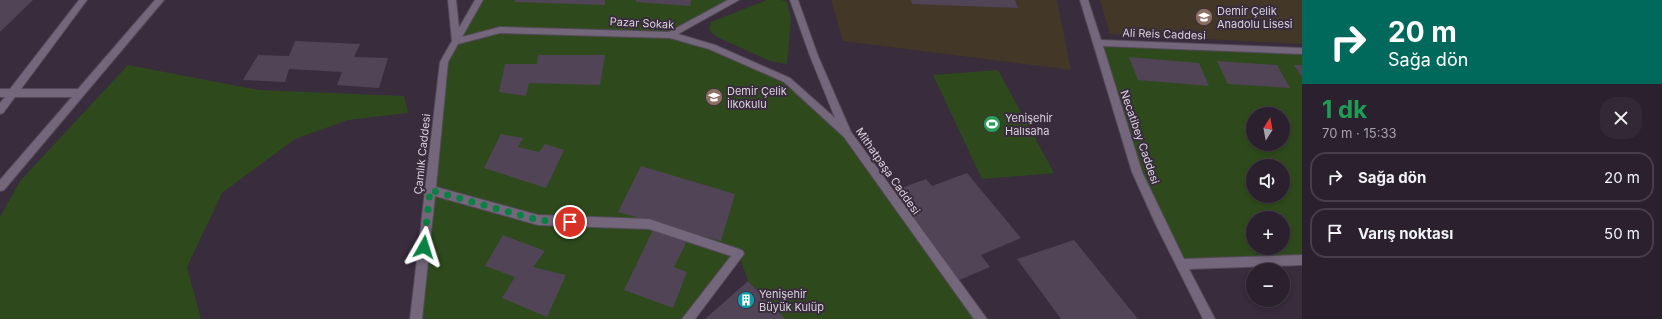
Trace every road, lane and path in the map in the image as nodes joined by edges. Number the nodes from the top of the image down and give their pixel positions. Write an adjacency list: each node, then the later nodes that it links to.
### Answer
1 (83, 0): 13 (street)
2 (160, 0): 14 (street)
3 (452, 0): 9 (street)
4 (479, 0): 9 (street, Çamlık Caddesi)
5 (735, 0): 8 (street)
6 (794, 0): 16 (street, Mithatpaşa Caddesi)
7 (1084, 0): 10 (street, Necatibey Caddesi)
8 (670, 35): 9 (street, Pazar Sokak); 16 (street, Pazar Sokak)
9 (456, 42): 18 (street, Çamlık Caddesi)
10 (1096, 43): 11 (street, Ali Reis Caddesi); 20 (street, Necatibey Caddesi)
11 (1302, 51)
12 (0, 93): 13 (street)
13 (13, 93): 14 (street); 15 (street)
14 (81, 93): 17 (street)
15 (0, 110)
16 (847, 134): 23 (street, Mithatpaşa Caddesi)
17 (0, 188)
18 (430, 190): 21 (street, Çamlık Caddesi); 22 (street)
19 (1302, 260): 20 (street)
20 (1181, 264): 24 (street, Necatibey Caddesi)
21 (416, 319)
22 (688, 319)
23 (981, 319)
24 (1209, 319)

